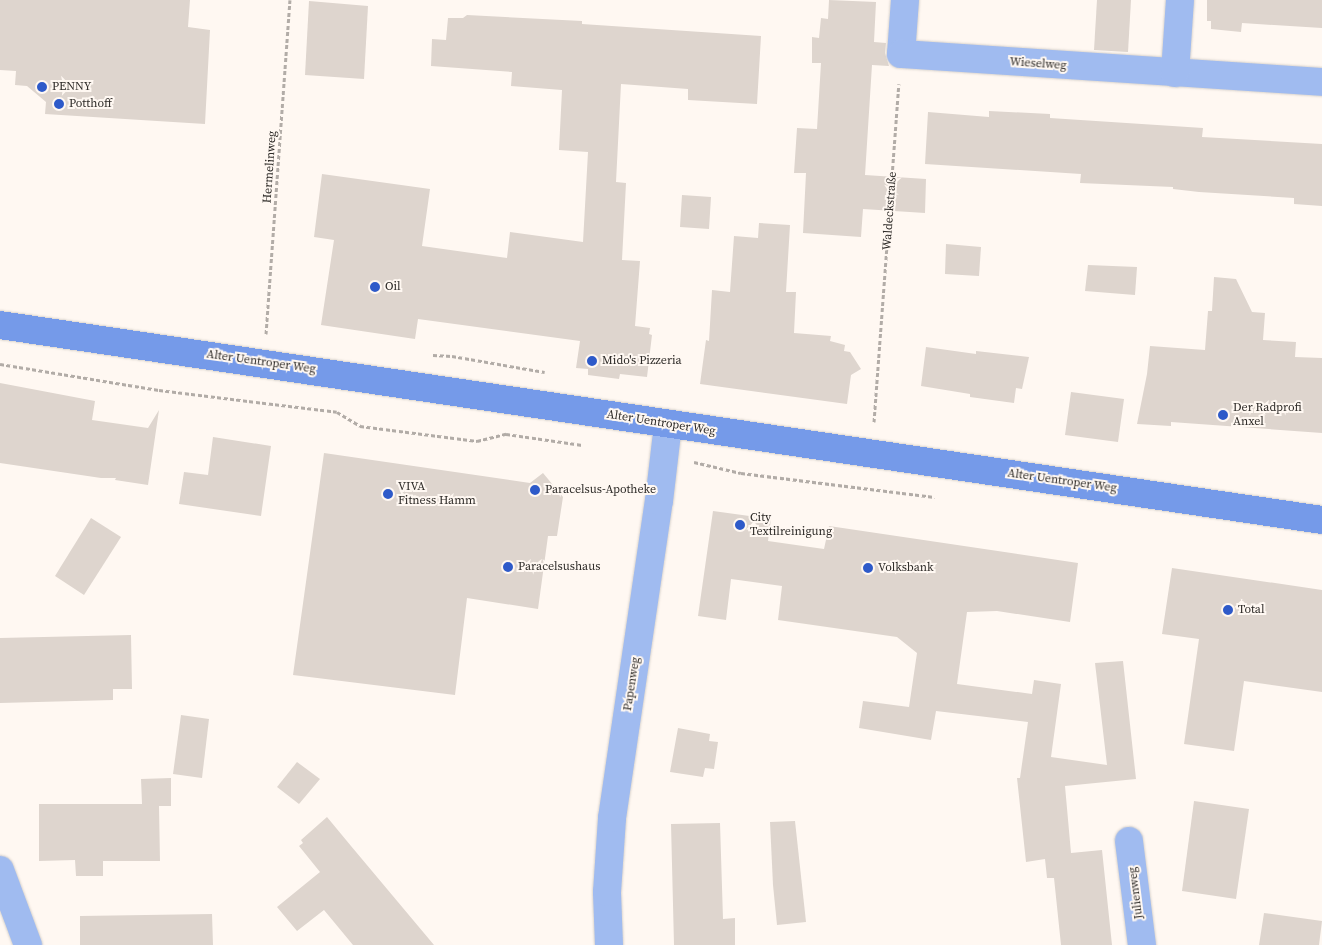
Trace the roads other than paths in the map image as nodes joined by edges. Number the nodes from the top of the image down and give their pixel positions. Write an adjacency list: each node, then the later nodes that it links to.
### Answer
1 (905, 0): 3 (street, Wieselweg)
2 (1180, 0): 3 (street)
3 (1175, 73): 4 (street, Wieselweg)
4 (1322, 82)
5 (0, 325): 6 (street, Alter Uentroper Weg)
6 (668, 424): 7 (street, Alter Uentroper Weg); 11 (street, Papenweg)
7 (1322, 520)
8 (1129, 841): 12 (street, Julienweg)
9 (0, 870): 10 (street)
10 (28, 945)
11 (609, 945)
12 (1142, 945)

